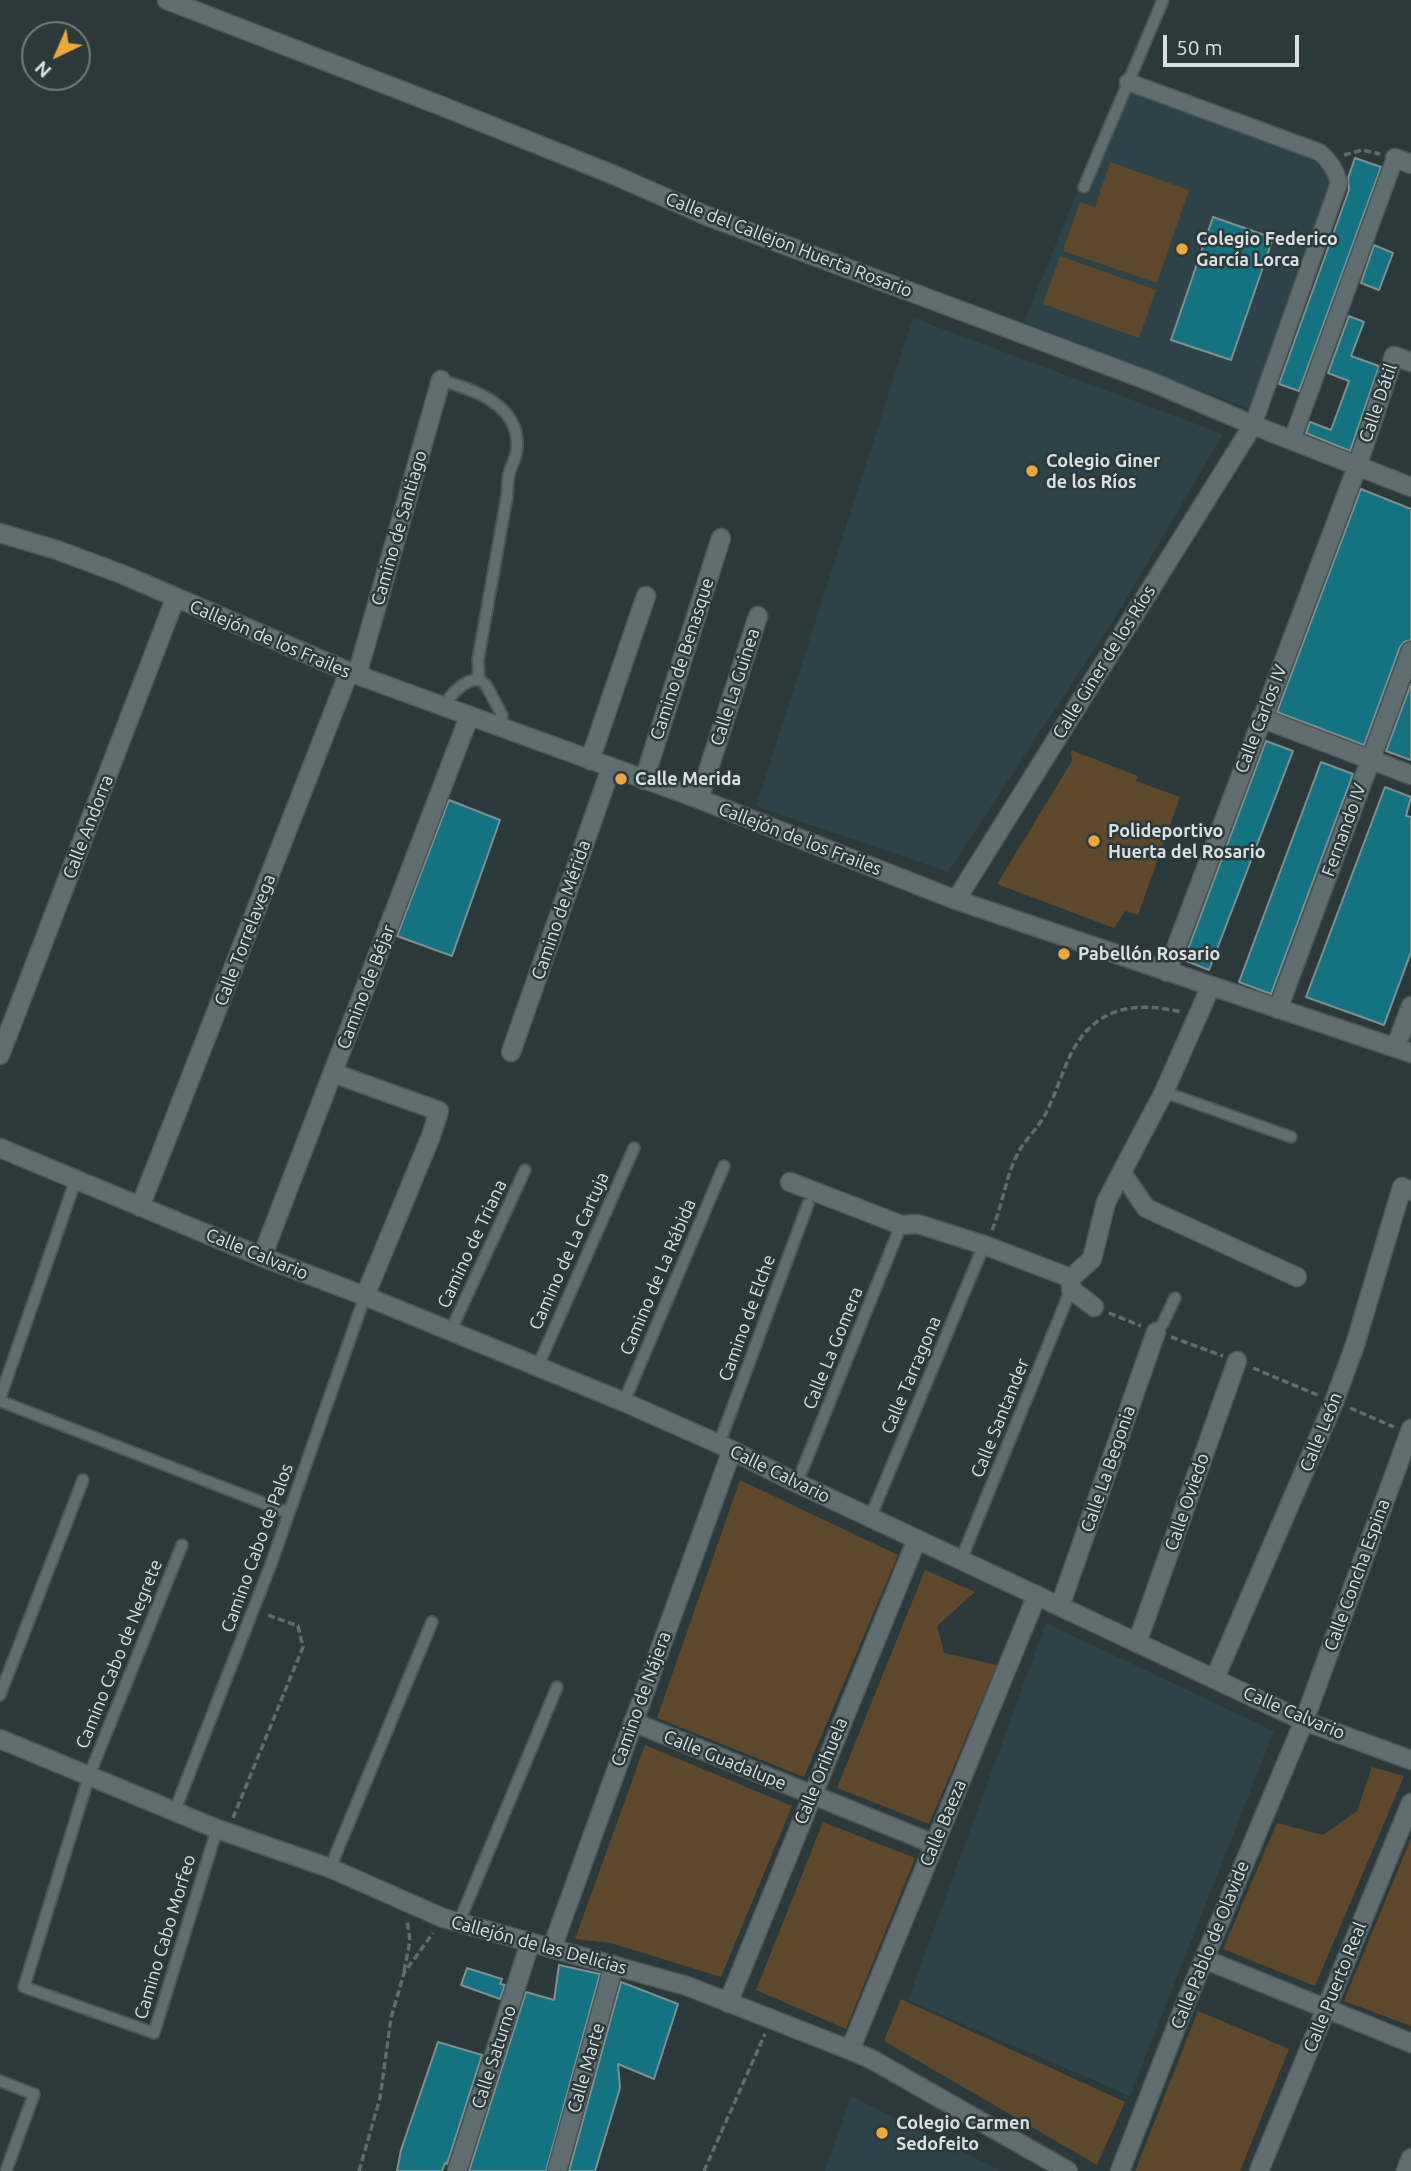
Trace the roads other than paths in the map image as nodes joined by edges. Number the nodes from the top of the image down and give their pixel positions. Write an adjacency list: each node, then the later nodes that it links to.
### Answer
1 (167, 0): 8 (street, Calle del Callejon Huerta Rosario)
2 (1163, 0): 3 (lane)
3 (1128, 82): 5 (lane); 8 (street)
4 (1403, 161): 9 (street)
5 (1084, 187)
6 (1411, 362): 10 (street, Calle Dátil)
7 (441, 380): 18 (street, Camino de Santiago); 19 (lane)
8 (1253, 425): 9 (street, Calle del Callejon Huerta Rosario); 30 (street, Calle Giner de los Ríos)
9 (1292, 440): 10 (street, Calle del Callejon Huerta Rosario)
10 (1356, 467): 11 (street, Calle del Callejon Huerta Rosario); 22 (street, Calle Carlos IV)
11 (1411, 487)
12 (0, 533): 15 (street, Callejón de los Frailes)
13 (721, 538): 28 (street, Camino de Benasque)
14 (646, 596): 25 (street)
15 (176, 599): 18 (street, Callejón de los Frailes); 37 (street, Calle Andorra)
16 (758, 616): 29 (street, Calle La Guinea)
17 (1411, 651): 24 (street, Fernando IV)
18 (353, 674): 20 (street, Callejón de los Frailes); 50 (street, Calle Torrelavega)
19 (479, 680): 20 (lane); 23 (lane)
20 (443, 708): 21 (street, Callejón de los Frailes)
21 (469, 717): 23 (street, Callejón de los Frailes); 38 (street, Camino de Béjar)
22 (1261, 718): 24 (street); 31 (street, Calle Carlos IV)
23 (501, 729): 25 (street, Callejón de los Frailes)
24 (1370, 759): 27 (street); 34 (street, Fernando IV)
25 (590, 760): 26 (street, Callejón de los Frailes)
26 (611, 768): 28 (street, Callejón de los Frailes); 36 (street, Camino de Mérida)
27 (1411, 775)
28 (644, 780): 29 (street, Callejón de los Frailes)
29 (699, 799): 30 (street, Callejón de los Frailes)
30 (956, 900): 31 (street, Callejón de los Frailes)
31 (1167, 972): 32 (street, Callejón de los Frailes)
32 (1211, 986): 34 (street, Callejón de los Frailes); 39 (street)
33 (1411, 1006): 35 (street)
34 (1278, 1009): 35 (street, Callejón de los Frailes)
35 (1404, 1049)
36 (511, 1052)
37 (0, 1055)
38 (333, 1073): 53 (street, Camino de Béjar); 56 (street)
39 (1164, 1092): 40 (lane); 45 (street)
40 (1291, 1137)
41 (634, 1147): 62 (lane, Camino de La Cartuja)
42 (0, 1148): 46 (street, Calle Calvario)
43 (724, 1166): 64 (lane, Camino de La Rábida)
44 (525, 1170): 59 (lane, Camino de Triana)
45 (1122, 1174): 54 (street); 55 (street)
46 (76, 1179): 50 (street, Calle Calvario); 63 (lane)
47 (790, 1182): 51 (street)
48 (1411, 1191): 78 (street, Calle León)
49 (808, 1204): 66 (lane, Camino de Elche)
50 (140, 1207): 53 (street, Calle Calvario)
51 (901, 1225): 52 (street); 68 (lane, Calle La Gomera)
52 (984, 1245): 55 (street); 70 (lane, Calle Tarragona)
53 (262, 1257): 56 (street, Calle Calvario)
54 (1297, 1278)
55 (1071, 1283): 58 (street); 73 (lane, Calle Santander)
56 (365, 1296): 59 (street, Calle Calvario); 69 (lane, Camino Cabo de Palos)
57 (1175, 1298): 60 (lane)
58 (1094, 1307)
59 (450, 1332): 62 (street, Calle Calvario)
60 (1156, 1332): 75 (street, Calle La Begonia)
61 (1237, 1361): 77 (street, Calle Oviedo)
62 (537, 1368): 64 (street, Calle Calvario)
63 (0, 1400): 69 (lane)
64 (624, 1402): 66 (street, Calle Calvario)
65 (1411, 1429): 81 (street, Calle Concha Espina)
66 (726, 1447): 68 (street, Calle Calvario); 82 (street, Camino de Nájera)
67 (83, 1480): 80 (lane)
68 (797, 1483): 70 (street, Calle Calvario)
69 (289, 1513): 88 (lane, Camino Cabo de Palos)
70 (870, 1518): 71 (street, Calle Calvario)
71 (916, 1539): 73 (street, Calle Calvario); 86 (street, Calle Orihuela)
72 (182, 1545): 85 (lane, Camino Cabo de Negrete)
73 (961, 1560): 74 (street, Calle Calvario)
74 (1037, 1595): 75 (street, Calle Calvario); 90 (street, Calle Baeza)
75 (1059, 1606): 77 (street, Calle Calvario)
76 (432, 1622): 91 (lane)
77 (1137, 1643): 78 (street, Calle Calvario)
78 (1214, 1678): 81 (street, Calle Calvario)
79 (557, 1686): 92 (lane)
80 (0, 1695)
81 (1304, 1721): 84 (street, Calle Calvario); 95 (street, Calle Pablo de Olavide)
82 (633, 1722): 86 (street, Calle Guadalupe); 94 (street, Camino de Nájera)
83 (0, 1739): 85 (street, Callejón de las Delicias)
84 (1409, 1754)
85 (89, 1776): 88 (street, Callejón de las Delicias); 89 (lane, Camino Cabo Morfeo)
86 (811, 1794): 90 (street, Calle Guadalupe); 97 (street, Calle Orihuela)
87 (1411, 1803): 98 (street, Calle Puerto Real)
88 (175, 1810): 89 (street, Callejón de las Delicias)
89 (222, 1831): 91 (street, Callejón de las Delicias)
90 (934, 1844): 100 (street, Calle Baeza)
91 (330, 1868): 92 (street, Callejón de las Delicias)
92 (451, 1920): 93 (street, Callejón de las Delicias)
93 (530, 1942): 94 (street, Callejón de las Delicias); 104 (street, Calle Saturno)
94 (552, 1948): 96 (street, Callejón de las Delicias)
95 (1204, 1959): 98 (street); 107 (street, Calle Pablo de Olavide)
96 (614, 1965): 97 (street, Callejón de las Delicias); 105 (street, Calle Marte)
97 (728, 2003): 100 (street, Callejón de las Delicias)
98 (1326, 2008): 99 (street); 108 (street, Calle Puerto Real)
99 (1411, 2043)
100 (850, 2050): 106 (street, Callejón de las Delicias)
101 (0, 2081): 103 (lane)
102 (1411, 2158): 109 (street)
103 (6, 2171)
104 (457, 2171)
105 (556, 2171)
106 (1068, 2171)
107 (1121, 2171)
108 (1259, 2171)
109 (1406, 2171)

